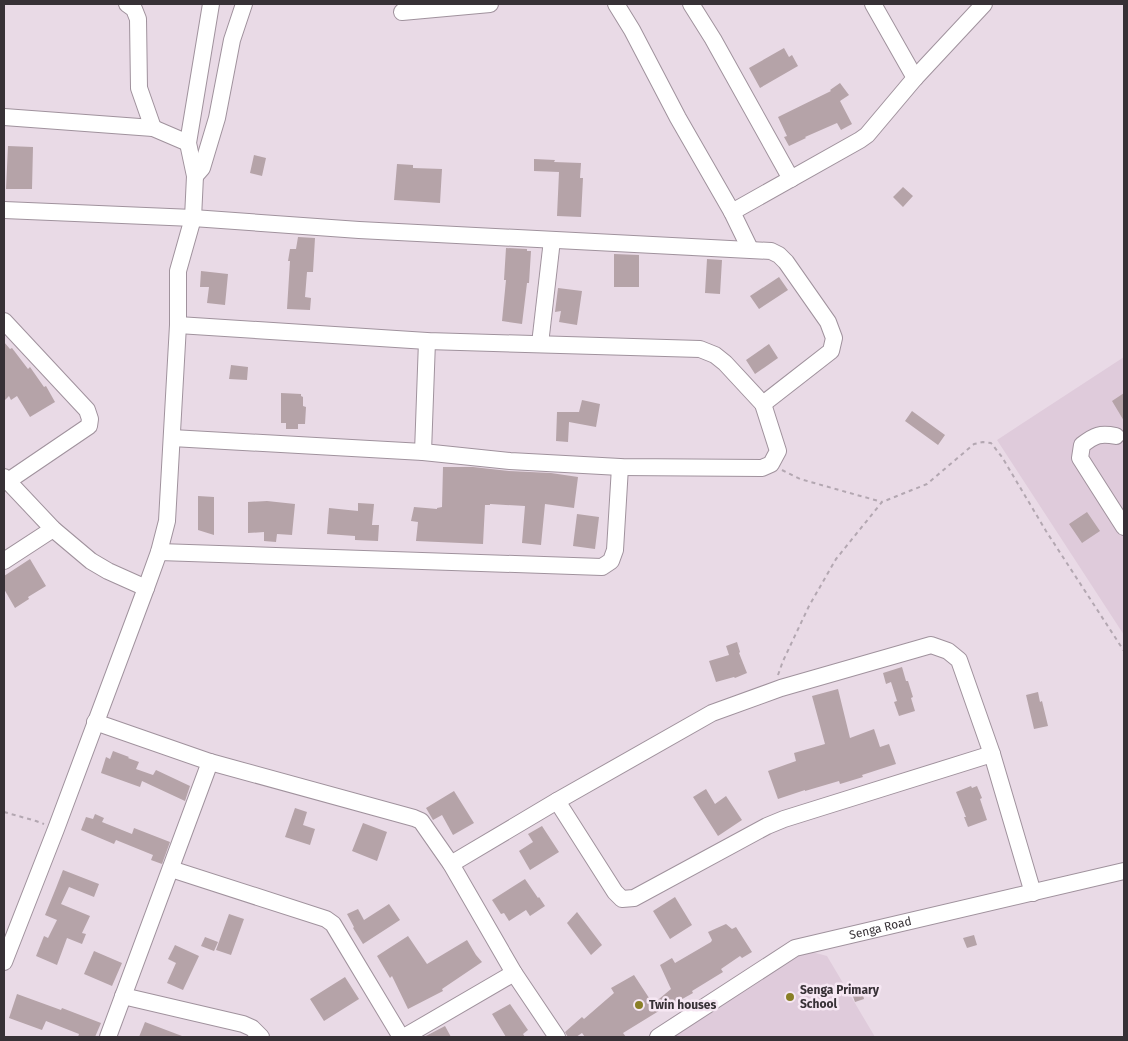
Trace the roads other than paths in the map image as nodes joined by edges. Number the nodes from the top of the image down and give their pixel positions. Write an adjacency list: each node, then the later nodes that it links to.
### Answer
1 (127, 4): 12 (street)
2 (210, 4): 13 (street)
3 (244, 4): 14 (street)
4 (490, 4): 9 (street)
5 (616, 4): 17 (street)
6 (691, 4): 15 (street)
7 (873, 4): 10 (street)
8 (984, 4): 10 (street)
9 (402, 12)
10 (915, 78): 15 (street)
11 (4, 117): 12 (street)
12 (153, 128): 13 (street)
13 (188, 143): 14 (street)
14 (195, 176): 18 (street)
15 (791, 179): 17 (street)
16 (4, 210): 18 (street)
17 (732, 212): 20 (street)
18 (193, 218): 19 (street); 22 (street)
19 (552, 240): 20 (street); 24 (street)
20 (750, 249): 25 (street)
21 (4, 321): 30 (street)
22 (178, 324): 23 (street); 27 (street)
23 (427, 341): 24 (street); 28 (street)
24 (540, 344): 25 (street)
25 (763, 404): 29 (street)
26 (1116, 436): 31 (street)
27 (172, 438): 28 (street); 33 (street)
28 (423, 452): 29 (street)
29 (620, 467): 33 (street)
30 (6, 479): 32 (street)
31 (1124, 527)
32 (53, 529): 34 (street); 35 (street)
33 (159, 552): 35 (street)
34 (4, 561)
35 (146, 588): 36 (street)
36 (95, 722): 38 (street); 44 (street)
37 (992, 754): 39 (street); 39 (street); 43 (street)
38 (210, 762): 40 (street); 41 (street)
39 (556, 801): 40 (street)
40 (450, 864): 45 (street)
41 (171, 869): 46 (street); 49 (street)
42 (1124, 871): 43 (street, Senga Road)
43 (1033, 893): 51 (street, Senga Road)
44 (4, 962)
45 (514, 973): 49 (street); 50 (street)
46 (123, 996): 47 (street); 48 (street)
47 (108, 1037)
48 (262, 1037)
49 (403, 1037)
50 (557, 1037)
51 (658, 1037)

